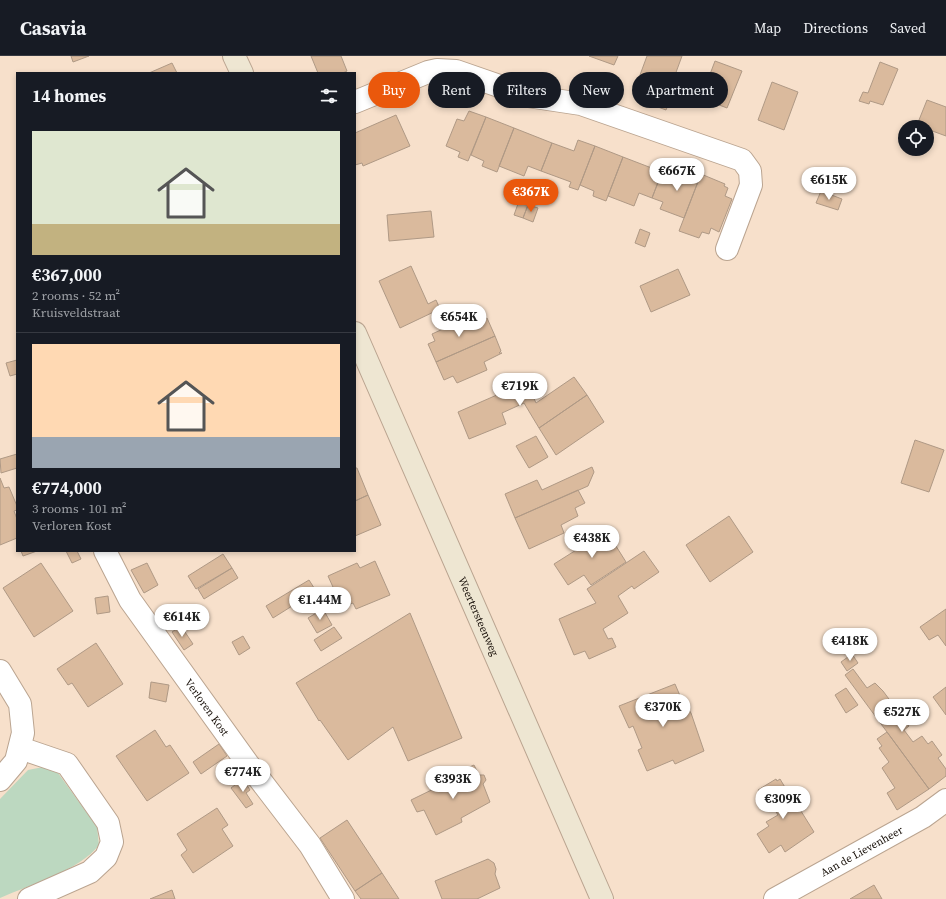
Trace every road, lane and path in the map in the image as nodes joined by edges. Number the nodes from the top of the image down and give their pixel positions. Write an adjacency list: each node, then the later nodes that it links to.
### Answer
1 (234, 56): 2 (main road)
2 (242, 72)
3 (356, 102): 4 (street)
4 (727, 249)
5 (356, 335): 13 (main road, Weertersteenweg)
6 (106, 552): 12 (street, Verloren Kost)
7 (0, 671): 8 (street)
8 (20, 748): 9 (street); 11 (street)
9 (0, 780)
10 (946, 800): 14 (street, Aan de Lievenheer)
11 (29, 899)
12 (343, 899)
13 (602, 899)
14 (775, 899)

